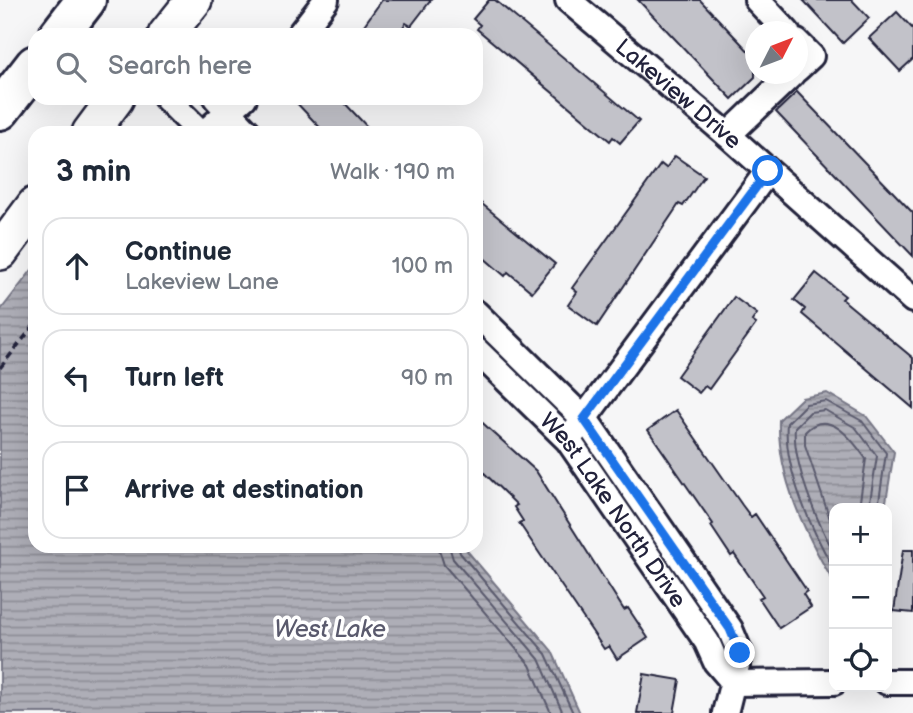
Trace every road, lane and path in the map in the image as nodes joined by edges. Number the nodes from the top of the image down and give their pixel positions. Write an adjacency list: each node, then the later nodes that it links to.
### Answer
1 (86, 0): 7 (highway)
2 (194, 0): 8 (street)
3 (326, 0): 9 (street)
4 (568, 0): 21 (street, Lakeview Drive)
5 (757, 0): 6 (street)
6 (777, 21)
7 (64, 28)
8 (172, 28)
9 (304, 28)
10 (28, 74): 16 (highway)
11 (782, 84): 21 (street)
12 (111, 105): 17 (street)
13 (173, 105): 18 (street)
14 (226, 105): 19 (street)
15 (231, 105): 20 (street)
16 (0, 110)
17 (95, 126)
18 (196, 126)
19 (209, 126)
20 (244, 126)
21 (728, 135): 22 (street, Lakeview Drive)
22 (768, 171): 25 (street, Lakeview Drive); 30 (street)
23 (28, 214): 24 (street)
24 (0, 252)
25 (913, 300)
26 (483, 320): 30 (street, West Lake North Drive)
27 (28, 333): 29 (path)
28 (483, 357): 31 (street, West Lake North Drive)
29 (0, 368)
30 (584, 419): 31 (street); 35 (street, West Lake North Drive)
31 (568, 440): 35 (street, West Lake North Drive)
32 (829, 682): 35 (street)
33 (892, 682): 34 (street)
34 (913, 682)
35 (734, 683): 36 (street, West Lake North Drive)
36 (725, 713)

